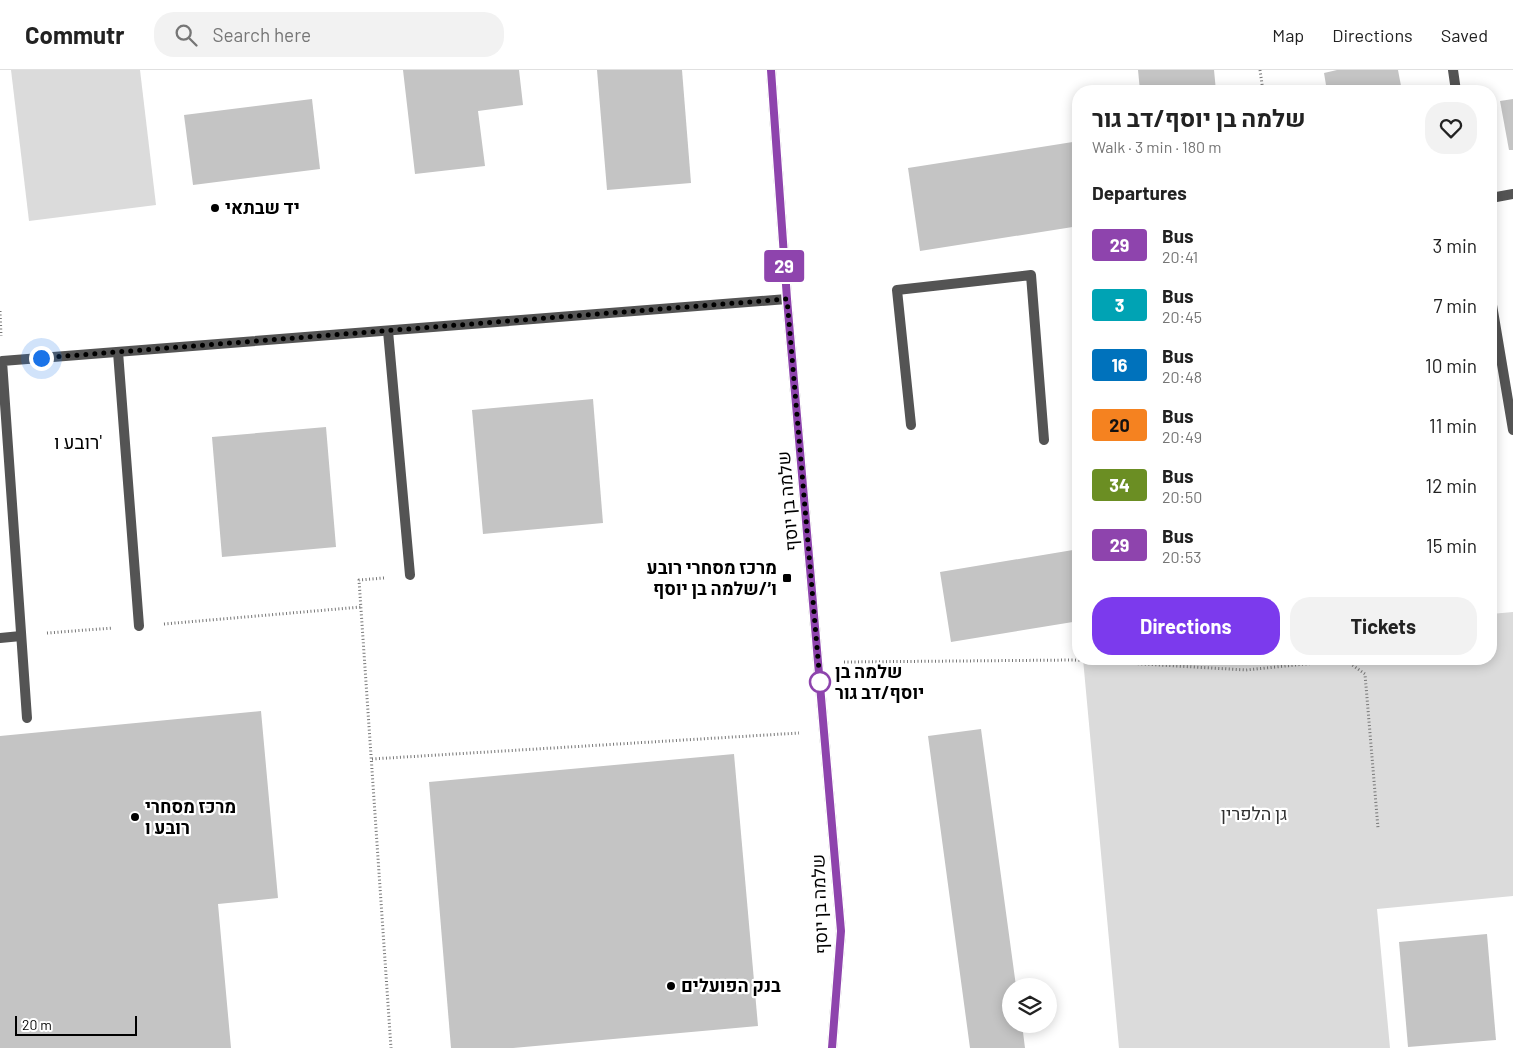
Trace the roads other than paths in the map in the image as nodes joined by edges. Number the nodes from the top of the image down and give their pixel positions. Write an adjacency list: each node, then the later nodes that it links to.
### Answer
1 (770, 70): 6 (street, שלמה בן יוסף)
2 (1453, 70): 3 (street)
3 (1455, 85)
4 (1513, 194): 5 (street)
5 (1497, 197)
6 (787, 299): 7 (street); 18 (street, שלמה בן יוסף)
7 (388, 331): 9 (street); 13 (street)
8 (1497, 335): 11 (street)
9 (118, 352): 14 (street); 15 (street)
10 (911, 425): 12 (street)
11 (1513, 430)
12 (1044, 440)
13 (410, 575)
14 (139, 626)
15 (22, 636): 16 (street); 17 (street)
16 (0, 638)
17 (27, 718)
18 (832, 1048)

